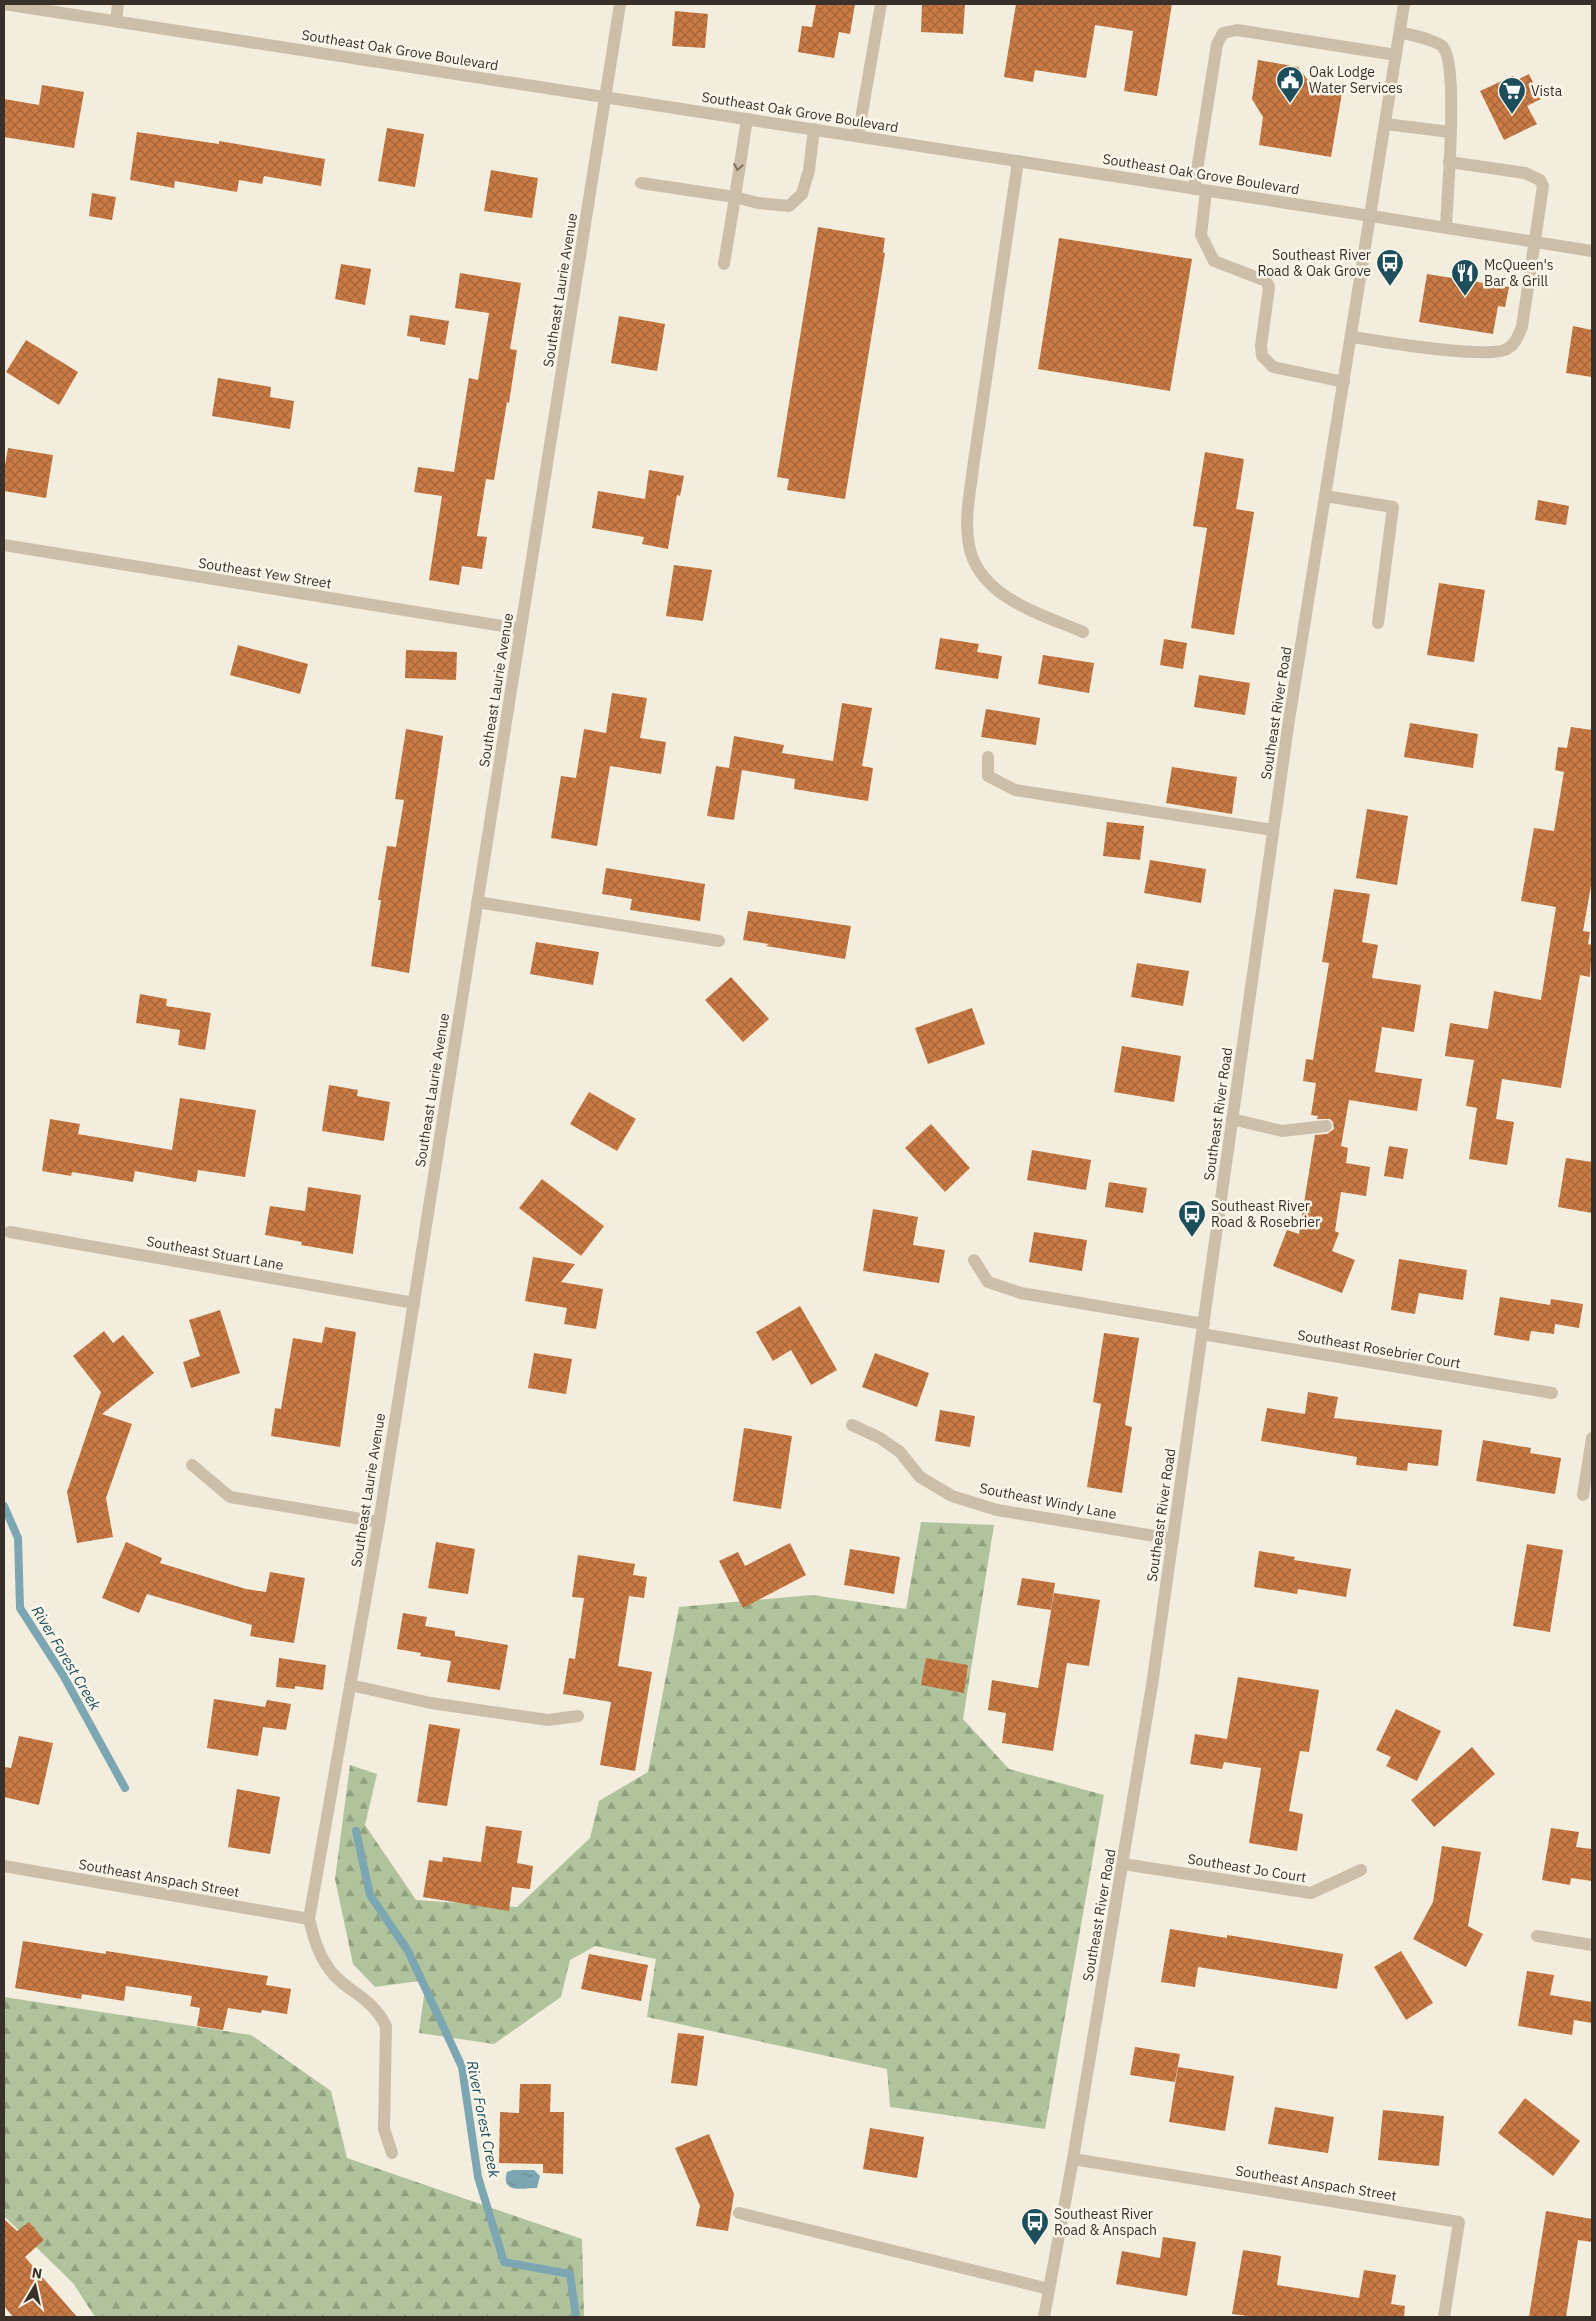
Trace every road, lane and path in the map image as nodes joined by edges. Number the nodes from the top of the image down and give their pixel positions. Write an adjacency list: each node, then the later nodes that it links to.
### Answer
1 (4, 4): 6 (street, Southeast Oak Grove Boulevard)
2 (118, 4): 6 (street)
3 (620, 4): 9 (street, Southeast Laurie Avenue)
4 (881, 4): 14 (street)
5 (1404, 4): 7 (street, Southeast River Road)
6 (116, 21): 9 (street, Southeast Oak Grove Boulevard)
7 (1400, 32): 8 (street, Southeast River Road); 13 (street)
8 (1396, 55): 11 (street, Southeast River Road); 18 (street)
9 (606, 97): 10 (street, Southeast Oak Grove Boulevard); 30 (street, Southeast Laurie Avenue)
10 (746, 119): 12 (street, Southeast Oak Grove Boulevard); 19 (street, one-way to 19)
11 (1386, 124): 13 (street); 20 (street, Southeast River Road)
12 (814, 129): 14 (street, Southeast Oak Grove Boulevard); 19 (street)
13 (1450, 132): 16 (street)
14 (858, 136): 15 (street, Southeast Oak Grove Boulevard)
15 (1018, 161): 18 (street, Southeast Oak Grove Boulevard); 31 (street)
16 (1449, 162): 21 (street); 22 (street)
17 (641, 183): 19 (street)
18 (1200, 190): 20 (street, Southeast Oak Grove Boulevard); 26 (street)
19 (735, 196): 24 (street)
20 (1371, 216): 21 (street, Southeast Oak Grove Boulevard); 25 (street, Southeast River Road)
21 (1446, 228): 22 (street, Southeast Oak Grove Boulevard)
22 (1533, 242): 23 (street, Southeast Oak Grove Boulevard); 25 (street)
23 (1592, 251)
24 (724, 264)
25 (1352, 337): 26 (street, Southeast River Road)
26 (1344, 382): 27 (street, Southeast River Road)
27 (1325, 496): 29 (street); 33 (street, Southeast River Road)
28 (4, 545): 30 (street, Southeast Yew Street)
29 (1378, 623)
30 (521, 630): 34 (street, Southeast Laurie Avenue)
31 (1083, 632)
32 (988, 757): 33 (street)
33 (1273, 830): 36 (street, Southeast River Road)
34 (478, 902): 35 (street); 40 (street, Southeast Laurie Avenue)
35 (718, 941)
36 (1232, 1119): 37 (street); 41 (street, Southeast River Road)
37 (1326, 1126)
38 (10, 1232): 40 (street, Southeast Stuart Lane)
39 (974, 1260): 41 (street, Southeast Rosebrier Court)
40 (414, 1303): 47 (street, Southeast Laurie Avenue)
41 (1203, 1329): 42 (street, Southeast Rosebrier Court); 48 (street, Southeast River Road)
42 (1552, 1393)
43 (852, 1425): 48 (street, Southeast Windy Lane)
44 (1592, 1438): 46 (street)
45 (192, 1465): 47 (street)
46 (1583, 1495)
47 (379, 1522): 49 (street, Southeast Laurie Avenue)
48 (1173, 1539): 51 (street, Southeast River Road)
49 (350, 1685): 50 (street); 54 (street, Southeast Laurie Avenue)
50 (578, 1716)
51 (1123, 1864): 53 (street, Southeast Jo Court); 58 (street, Southeast River Road)
52 (4, 1866): 54 (street, Southeast Anspach Street)
53 (1361, 1870)
54 (308, 1919): 57 (street, Southeast Laurie Avenue)
55 (1537, 1936): 56 (street)
56 (1592, 1945)
57 (392, 2153)
58 (1073, 2159): 60 (street, Southeast River Road); 62 (street, Southeast Anspach Street)
59 (739, 2213): 60 (street)
60 (1049, 2289): 61 (street, Southeast River Road)
61 (1044, 2317)
62 (1444, 2317)

